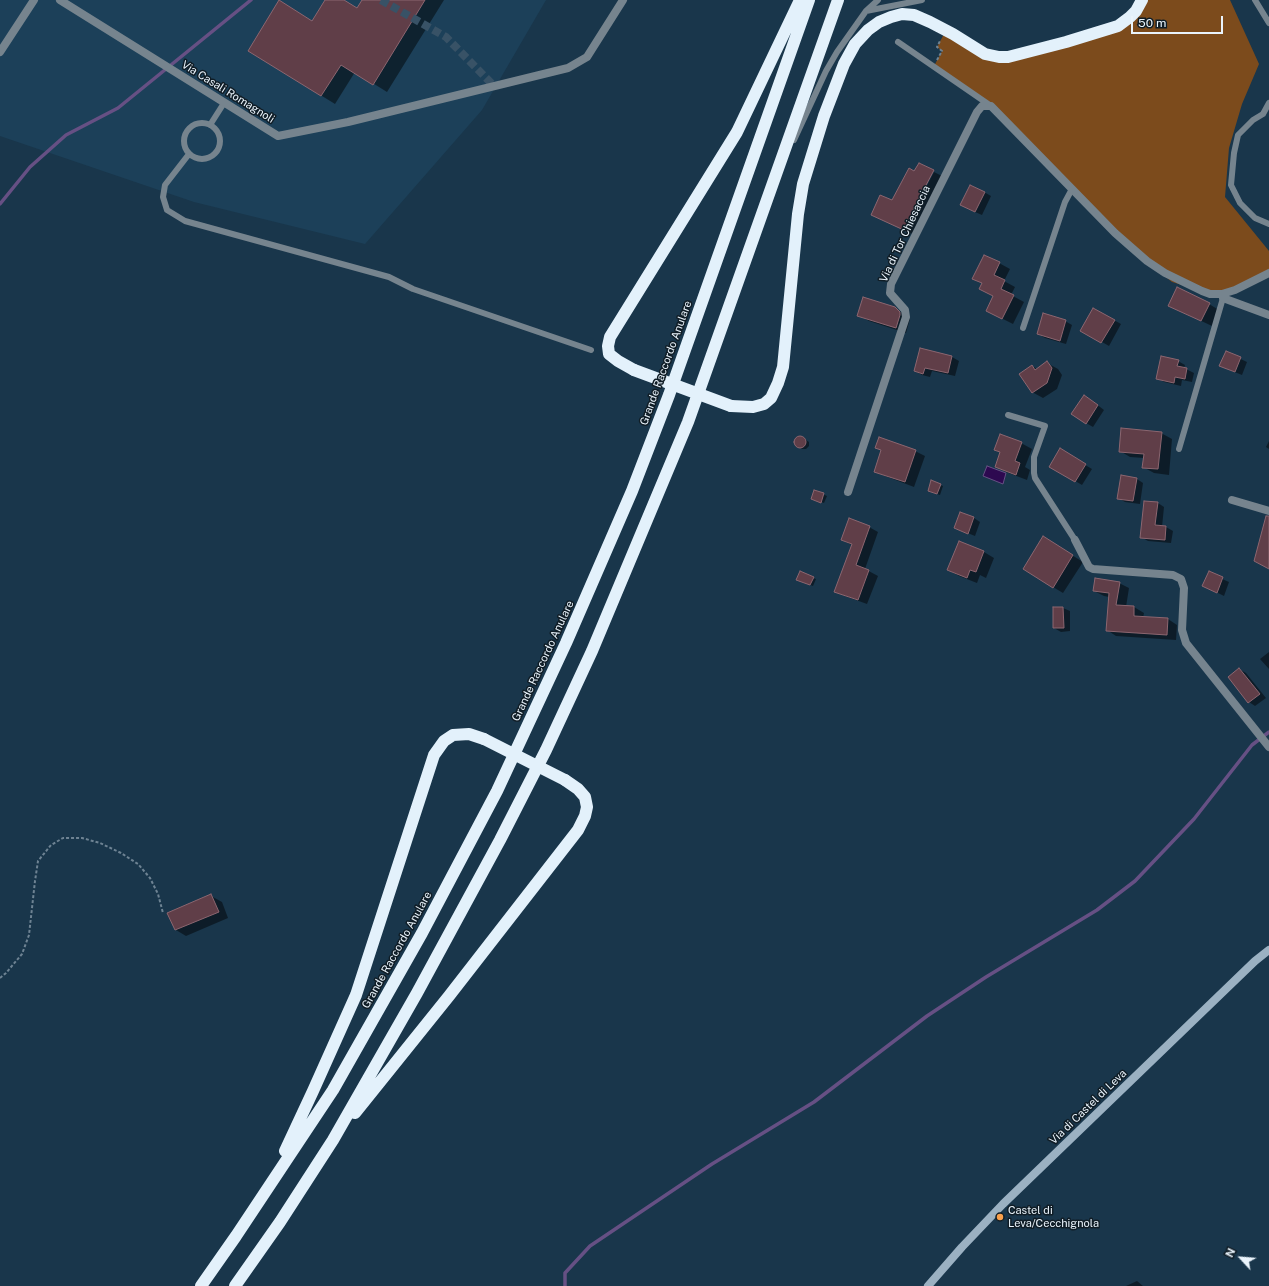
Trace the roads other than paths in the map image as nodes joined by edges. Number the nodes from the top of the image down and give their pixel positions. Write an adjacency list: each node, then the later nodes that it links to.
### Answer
1 (34, 0): 14 (street)
2 (60, 0): 15 (street, Via Casali Romagnoli)
3 (623, 0): 15 (street, Via Casali Romagnoli)
4 (800, 0): 9 (highway, bridge)
5 (809, 0): 38 (highway, Grande Raccordo Anulare)
6 (838, 0): 21 (highway)
7 (878, 0): 11 (lane)
8 (922, 0): 11 (lane)
9 (1142, 0)
10 (1255, 0): 12 (lane)
11 (866, 11): 21 (lane)
12 (1269, 23)
13 (898, 42): 17 (lane)
14 (0, 52)
15 (224, 103): 19 (lane)
16 (1269, 103): 18 (lane)
17 (991, 106): 22 (street); 31 (street, Via di Tor Chiesaccia)
18 (1266, 114): 23 (lane)
19 (210, 125): 20 (lane); 20 (lane)
20 (189, 154): 28 (lane)
21 (772, 185): 37 (highway)
22 (1072, 189): 25 (street); 27 (lane)
23 (1269, 224)
24 (1269, 272): 25 (street)
25 (1223, 296): 26 (street); 30 (lane)
26 (1269, 315)
27 (1023, 328)
28 (591, 350)
29 (1008, 415): 34 (lane)
30 (1178, 449)
31 (848, 492)
32 (1232, 500): 33 (street)
33 (1269, 511)
34 (1075, 540): 35 (street)
35 (1269, 746)
36 (1269, 950): 41 (street, Via di Castel di Leva)
37 (333, 1140): 38 (highway, bridge); 40 (highway)
38 (265, 1192): 39 (highway, Grande Raccordo Anulare)
39 (201, 1286)
40 (235, 1286)
41 (928, 1286)

